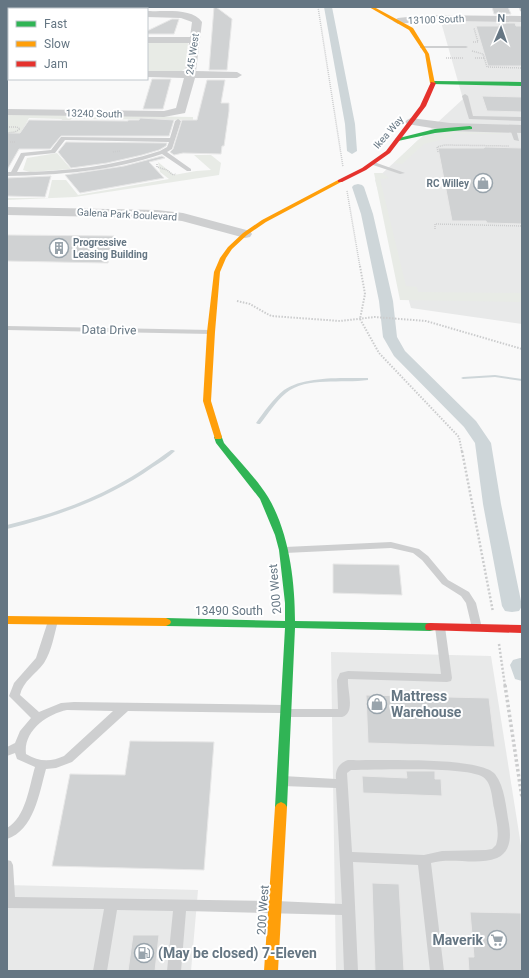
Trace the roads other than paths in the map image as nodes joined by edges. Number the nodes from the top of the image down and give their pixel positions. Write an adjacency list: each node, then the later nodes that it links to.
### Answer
1 (371, 7): 6 (main road)
2 (521, 7): 3 (lane)
3 (522, 11)
4 (148, 14): 8 (street, 245 West)
5 (522, 19): 6 (street, 13100 South)
6 (398, 21): 9 (main road)
7 (148, 40): 8 (street)
8 (195, 40): 12 (street, 245 West)
9 (422, 47): 10 (lane); 14 (main road)
10 (469, 47)
11 (148, 74): 12 (street)
12 (190, 75): 13 (street); 18 (street, 245 West)
13 (238, 75)
14 (434, 83): 15 (main road); 20 (main road, Ikea Way)
15 (522, 84)
16 (465, 96): 19 (lane)
17 (7, 112): 18 (street, 13240 South)
18 (180, 116): 24 (lane)
19 (522, 119)
20 (411, 122): 21 (street); 23 (main road, Ikea Way)
21 (470, 128): 22 (street); 23 (main road)
22 (517, 132)
23 (398, 139): 26 (main road, Ikea Way)
24 (173, 140): 25 (lane); 29 (lane)
25 (163, 152): 27 (lane); 29 (lane)
26 (372, 164): 28 (lane); 31 (main road, Ikea Way)
27 (189, 170)
28 (402, 173)
29 (10, 174)
30 (7, 211): 31 (street, Galena Park Boulevard)
31 (244, 234): 33 (main road, 200 West)
32 (7, 328): 33 (lane, Data Drive)
33 (212, 332): 34 (main road, 200 West)
34 (284, 550): 37 (main road, 200 West); 39 (lane)
35 (7, 620): 36 (main road, 13490 South)
36 (53, 621): 37 (main road, 13490 South); 41 (lane)
37 (290, 623): 38 (main road, 13490 South); 43 (main road, 200 West)
38 (440, 627): 39 (main road, 13490 South); 43 (lane)
39 (477, 628): 40 (main road, 13490 South)
40 (522, 629)
41 (10, 696): 44 (lane)
42 (125, 707): 43 (lane); 44 (lane); 47 (lane)
43 (286, 711): 48 (main road, 200 West)
44 (39, 718): 45 (lane)
45 (19, 746): 46 (lane); 47 (lane)
46 (7, 752)
47 (41, 765): 50 (lane)
48 (282, 781): 49 (lane); 57 (main road, 200 West)
49 (342, 784): 51 (lane); 52 (lane)
50 (7, 834)
51 (346, 857): 52 (lane); 58 (lane)
52 (424, 860): 63 (lane)
53 (7, 865): 54 (lane)
54 (8, 902): 55 (lane)
55 (110, 904): 56 (lane); 59 (lane)
56 (180, 905): 57 (lane); 60 (lane)
57 (276, 907): 58 (lane); 61 (main road, 200 West)
58 (349, 910): 62 (lane)
59 (100, 971)
60 (174, 971)
61 (271, 971)
62 (351, 971)
63 (437, 971)

